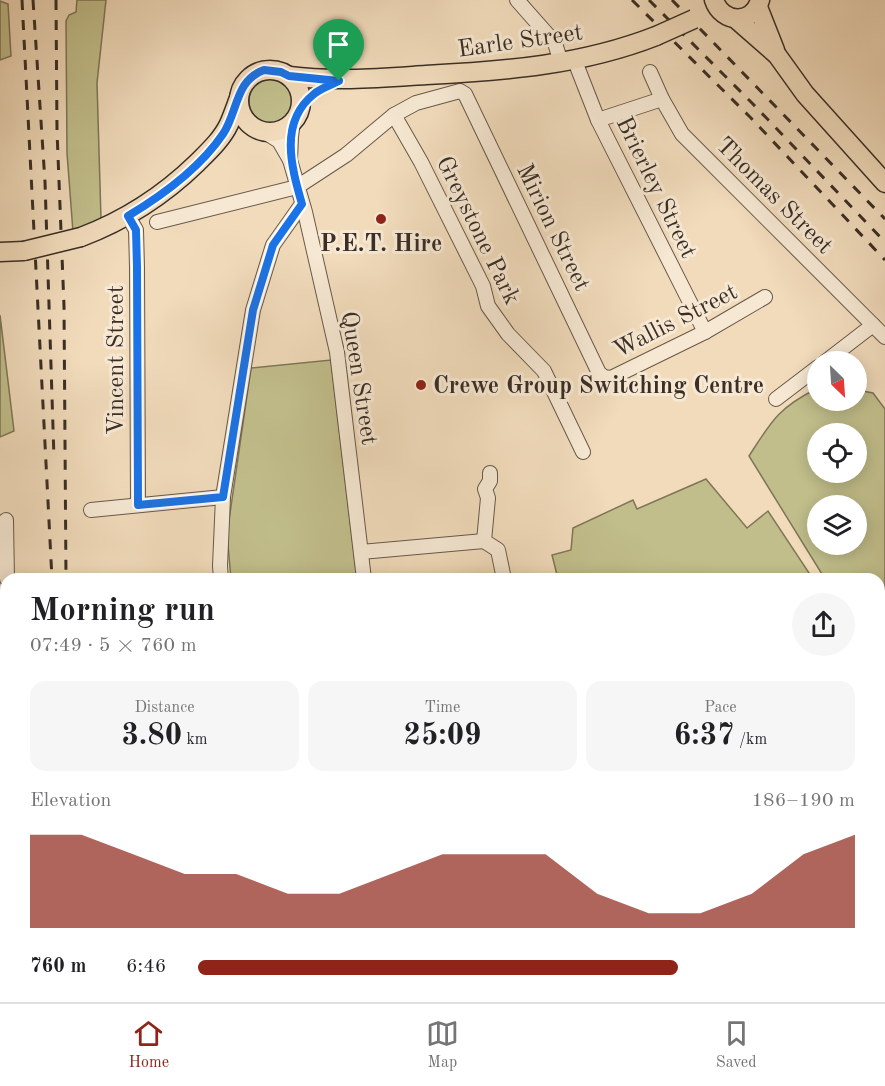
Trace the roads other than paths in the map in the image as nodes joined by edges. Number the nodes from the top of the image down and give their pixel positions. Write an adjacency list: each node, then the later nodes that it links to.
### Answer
1 (518, 0): 7 (street, Brierley Street)
2 (713, 0): 4 (main road, Earle Street); 5 (main road)
3 (760, 2): 5 (main road); 6 (main road)
4 (697, 17): 5 (main road, Earle Street); 7 (main road, Earle Street, bridge)
5 (732, 18): 6 (main road)
6 (777, 55): 20 (main road)
7 (569, 62): 10 (main road, Earle Street); 16 (street, Brierley Street)
8 (650, 72): 13 (street, Thomas Street)
9 (289, 76): 10 (main road, Earle Street); 12 (main road); 14 (main road)
10 (339, 81): 14 (main road, Earle Street)
11 (465, 94): 15 (street, Earle Street); 32 (street, Mirion Street)
12 (239, 98): 17 (main road); 18 (main road)
13 (662, 99): 16 (street); 27 (street, Thomas Street)
14 (296, 115): 17 (main road); 19 (street)
15 (394, 115): 21 (street, Earle Street); 34 (street, Greystone Park)
16 (598, 120): 28 (street, Brierley Street)
17 (260, 130): 18 (main road); 19 (street)
18 (215, 146): 23 (main road)
19 (290, 160): 21 (street, Queen Street)
20 (885, 183)
21 (297, 187): 22 (street, Queen Street); 24 (street, Earle Street)
22 (302, 204): 36 (street); 41 (street, Queen Street)
23 (128, 216): 25 (main road, bridge); 37 (street, Vincent Street)
24 (158, 222)
25 (0, 252)
26 (765, 297): 28 (street, Wallis Street)
27 (873, 325): 29 (street, Thomas Street); 30 (street)
28 (705, 332): 32 (street, Wallis Street)
29 (885, 337)
30 (839, 351)
31 (807, 375): 33 (street)
32 (604, 377)
33 (776, 399)
34 (583, 452)
35 (490, 473): 40 (street)
36 (223, 497): 37 (street); 44 (street)
37 (138, 505): 38 (street)
38 (91, 510)
39 (6, 520): 42 (street)
40 (484, 541): 41 (street); 46 (street)
41 (362, 552): 45 (street, Queen Street)
42 (3, 558): 43 (street)
43 (6, 573)
44 (221, 573)
45 (364, 573)
46 (503, 573)

